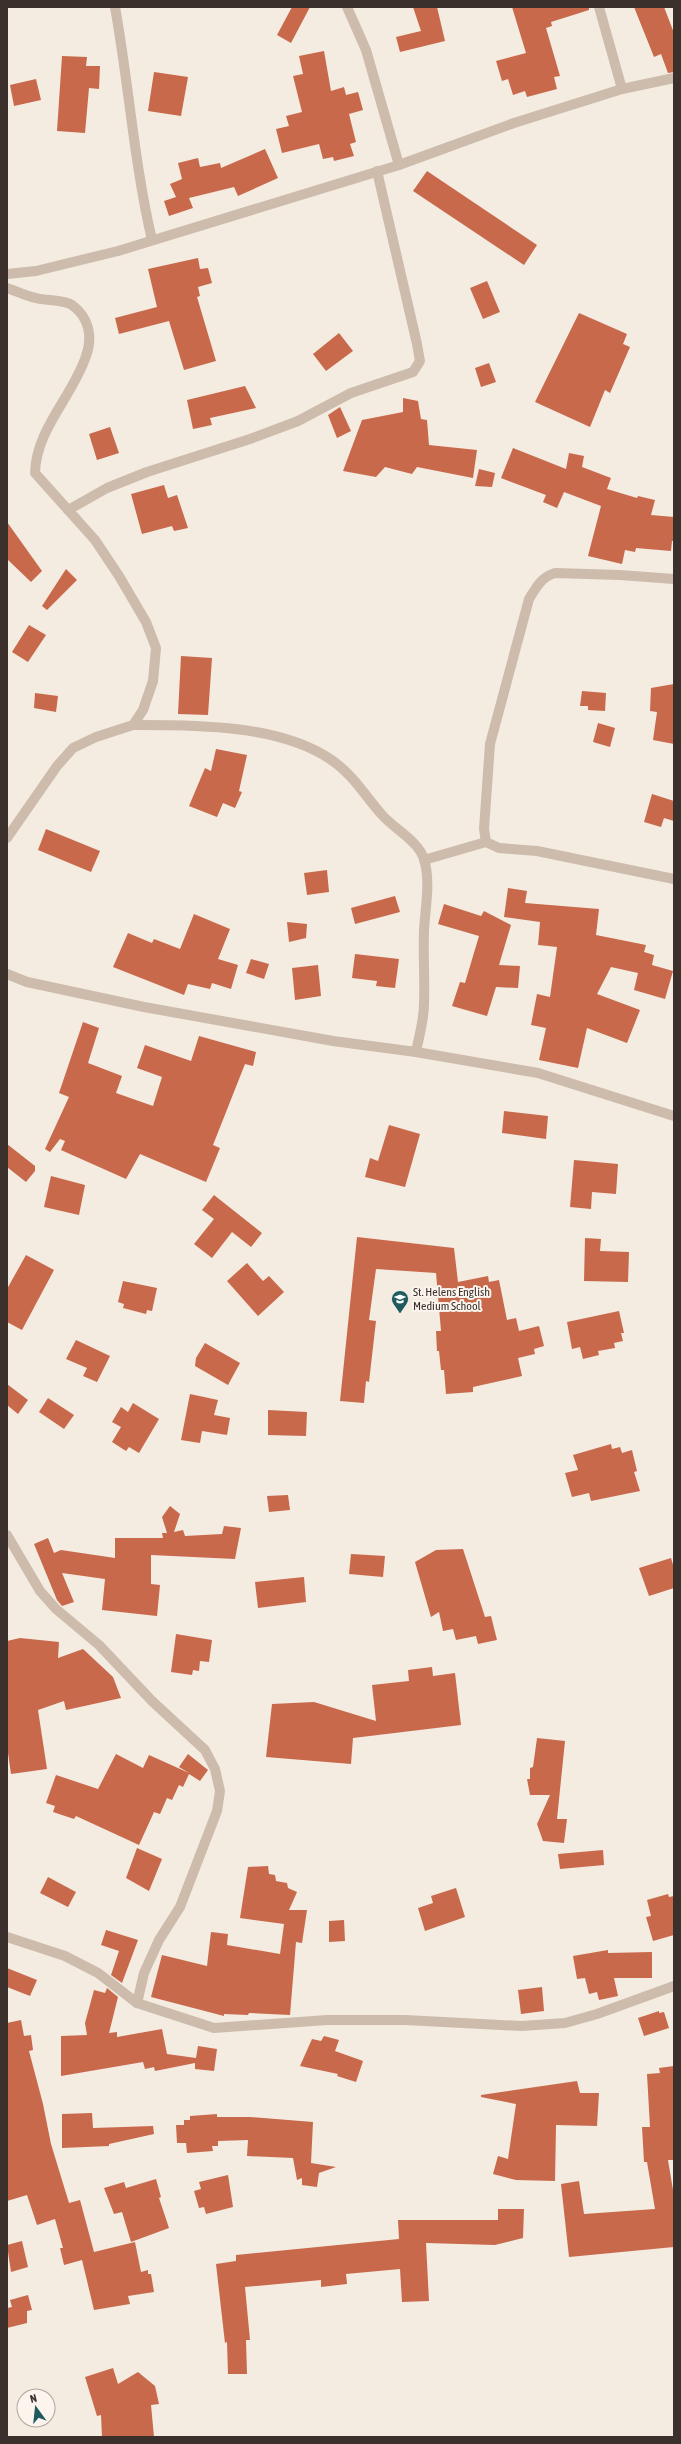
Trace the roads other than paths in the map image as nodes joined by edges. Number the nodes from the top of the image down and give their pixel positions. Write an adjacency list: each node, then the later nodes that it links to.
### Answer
1 (115, 7): 8 (street)
2 (347, 7): 6 (street)
3 (599, 7): 5 (street)
4 (674, 78): 5 (street)
5 (622, 89): 6 (street)
6 (399, 165): 7 (street)
7 (377, 172): 8 (street); 11 (street)
8 (152, 240): 9 (street)
9 (7, 274)
10 (7, 288): 11 (street)
11 (68, 510): 13 (street)
12 (674, 579): 15 (street)
13 (132, 725): 14 (street); 16 (street)
14 (7, 838)
15 (486, 842): 16 (street); 17 (street)
16 (424, 860): 19 (street)
17 (674, 879)
18 (7, 974): 19 (street)
19 (416, 1052): 20 (street)
20 (674, 1116)
21 (7, 1535): 24 (street)
22 (7, 1937): 24 (street)
23 (674, 1986): 24 (street)
24 (137, 2003)

